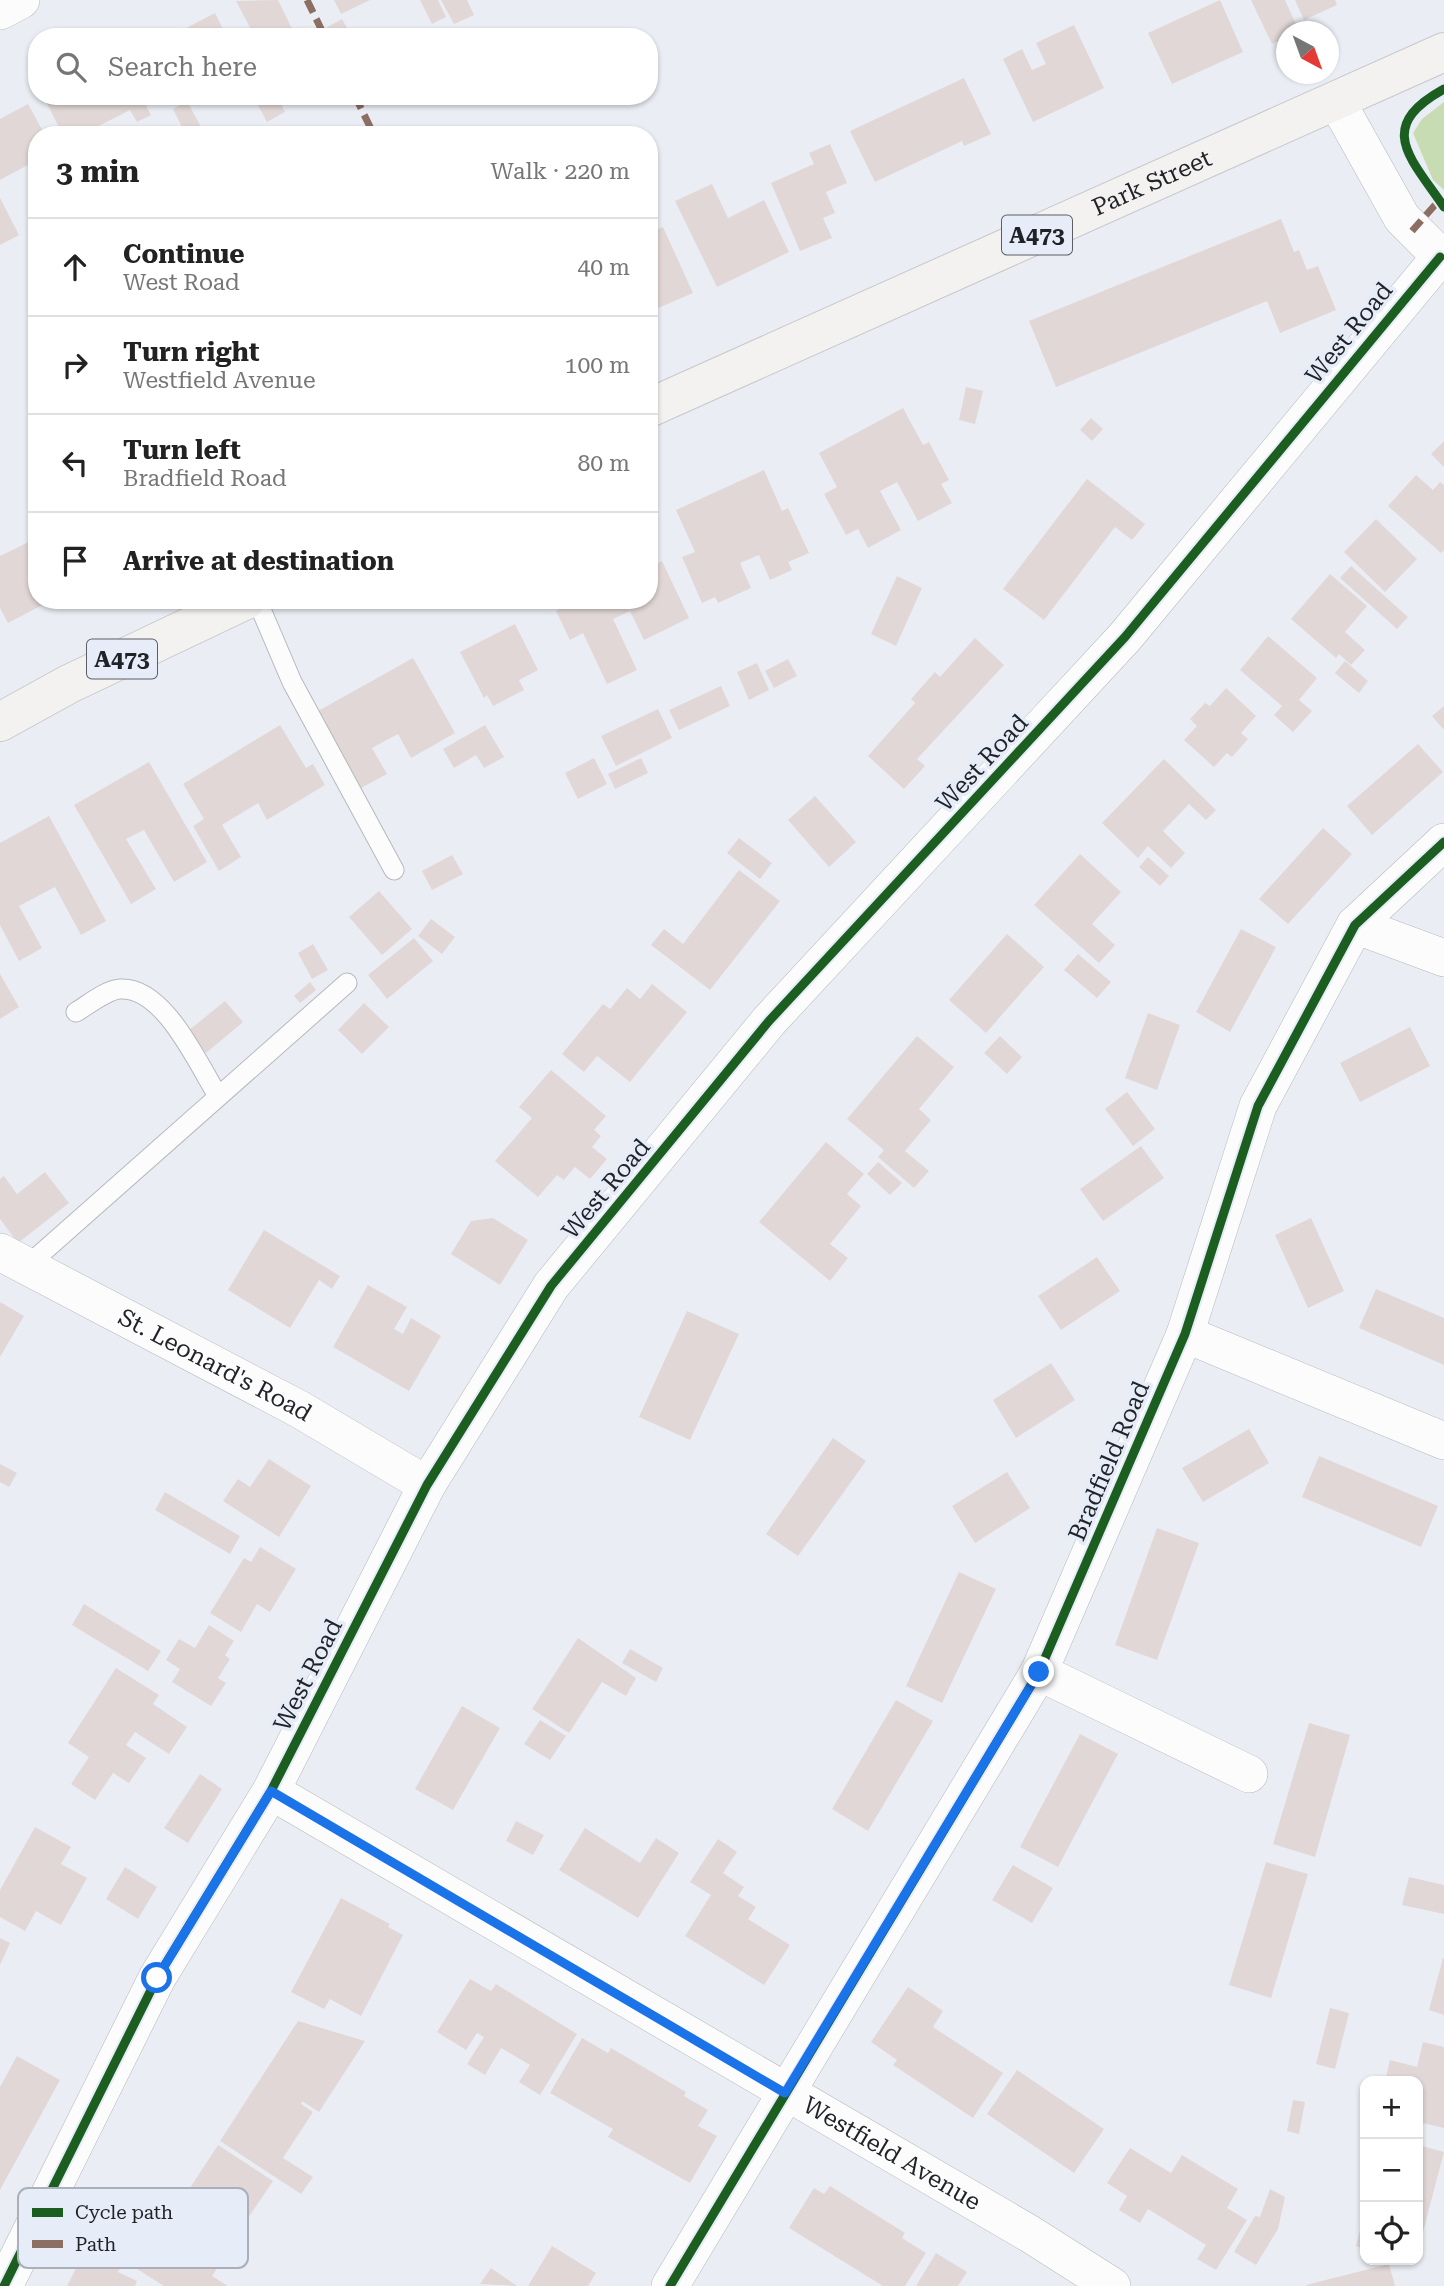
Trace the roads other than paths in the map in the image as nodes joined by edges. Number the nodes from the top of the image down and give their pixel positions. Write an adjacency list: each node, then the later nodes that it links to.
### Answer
1 (22, 0): 2 (street)
2 (0, 11)
3 (1434, 57): 4 (main road, Park Street / A473)
4 (1337, 102): 5 (street); 6 (main road, Park Street / A473)
5 (1442, 258): 20 (street, West Road)
6 (658, 404)
7 (227, 609): 9 (main road, A473)
8 (261, 609): 11 (lane)
9 (0, 722)
10 (1444, 842): 12 (street, Bradfield Road)
11 (394, 870)
12 (1355, 925): 13 (street); 18 (street, Bradfield Road)
13 (1444, 958)
14 (346, 983): 16 (lane)
15 (76, 1012): 16 (lane)
16 (218, 1096): 17 (lane)
17 (14, 1259): 20 (street, St. Leonard's Road)
18 (1185, 1334): 19 (street); 21 (street, Bradfield Road)
19 (1444, 1441)
20 (427, 1485): 23 (street, West Road)
21 (1039, 1672): 22 (street); 24 (street, Bradfield Road)
22 (1249, 1774)
23 (271, 1791): 24 (street, Westfield Avenue); 25 (street, West Road)
24 (785, 2093): 28 (street, Bradfield Road); 29 (street, Westfield Avenue)
25 (53, 2188)
26 (18, 2258): 27 (street, West Road)
27 (4, 2286)
28 (670, 2286)
29 (1112, 2286)

